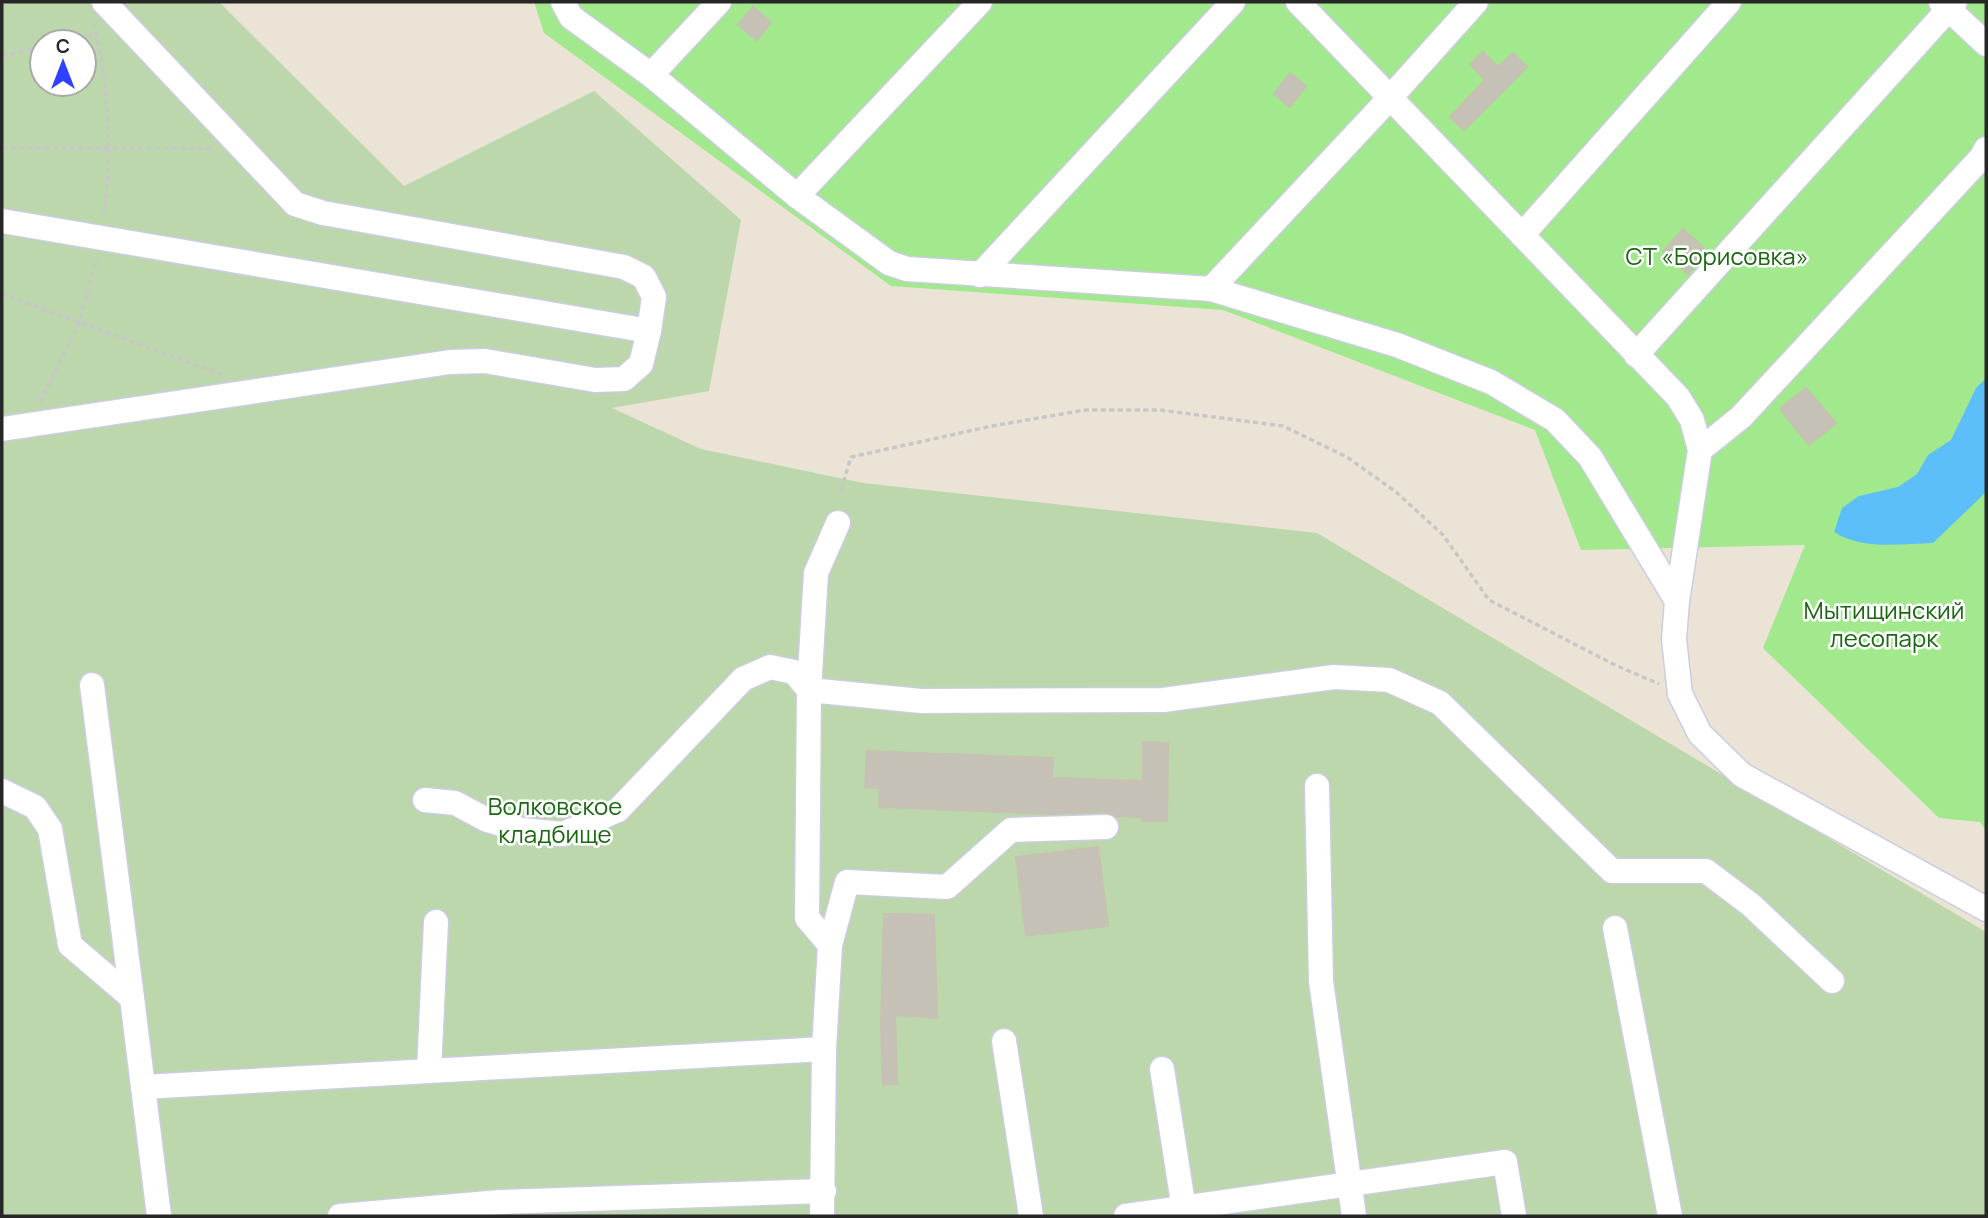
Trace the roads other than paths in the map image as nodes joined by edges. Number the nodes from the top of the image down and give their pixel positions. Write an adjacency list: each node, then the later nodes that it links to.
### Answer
1 (104, 2): 19 (street)
2 (563, 2): 11 (street)
3 (719, 2): 11 (street)
4 (980, 2): 14 (street)
5 (1233, 2): 17 (street)
6 (1298, 2): 12 (street)
7 (1476, 2): 12 (street)
8 (1729, 2): 16 (street)
9 (1948, 4): 10 (street); 20 (street)
10 (1986, 44)
11 (651, 75): 14 (street)
12 (1389, 99): 16 (street); 18 (street)
13 (1986, 149): 22 (street)
14 (797, 196): 17 (street)
15 (2, 221): 19 (street)
16 (1522, 235): 20 (street)
17 (980, 275): 18 (street)
18 (1211, 289): 24 (street)
19 (649, 331): 21 (street)
20 (1636, 355): 22 (street)
21 (2, 429)
22 (1700, 450): 24 (street)
23 (838, 523): 26 (street)
24 (1677, 601): 31 (street)
25 (92, 685): 36 (street)
26 (809, 690): 29 (street); 34 (street); 35 (street)
27 (1317, 786): 42 (street)
28 (2, 791): 36 (street)
29 (425, 800)
30 (1106, 827): 34 (street)
31 (1986, 909)
32 (436, 922): 40 (street)
33 (1615, 928): 52 (street)
34 (830, 945): 38 (street)
35 (1832, 981)
36 (132, 998): 41 (street)
37 (1004, 1041): 48 (street)
38 (824, 1049): 40 (street); 43 (street)
39 (1162, 1069): 44 (street)
40 (429, 1071): 41 (street)
41 (143, 1087): 45 (street)
42 (1350, 1185): 44 (street); 50 (street); 51 (street)
43 (824, 1191): 46 (street); 47 (street)
44 (1184, 1212): 49 (street)
45 (159, 1216)
46 (340, 1216)
47 (822, 1216)
48 (1031, 1216)
49 (1126, 1216)
50 (1354, 1216)
51 (1514, 1216)
52 (1670, 1216)

